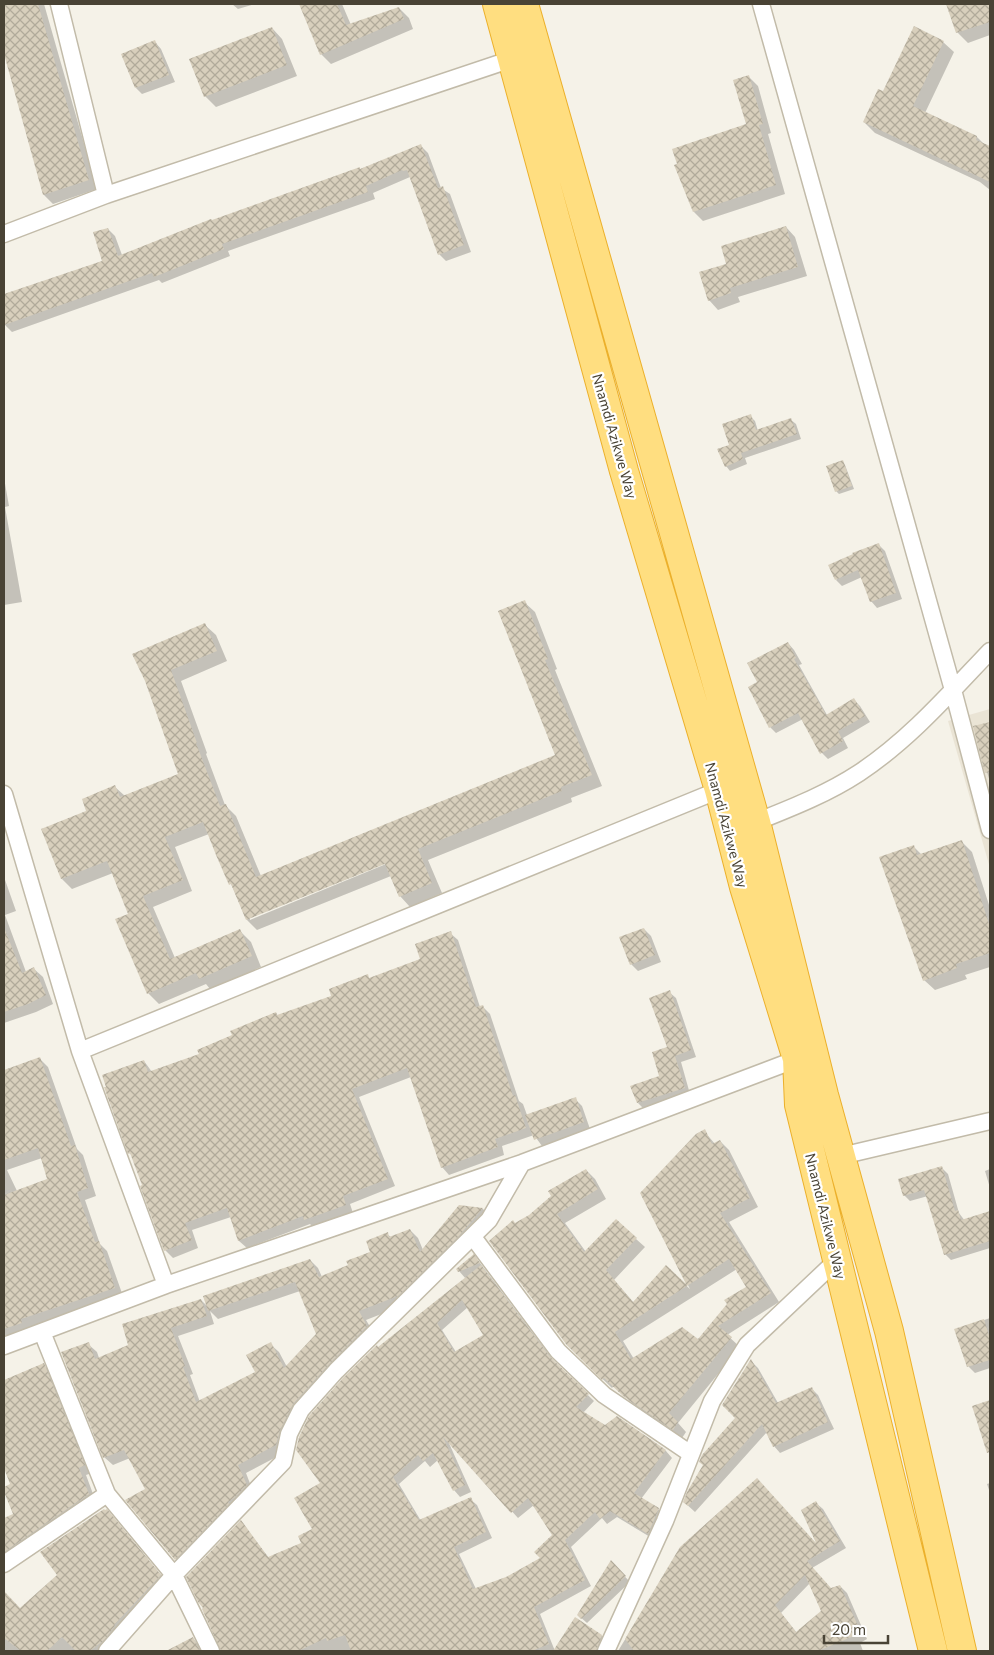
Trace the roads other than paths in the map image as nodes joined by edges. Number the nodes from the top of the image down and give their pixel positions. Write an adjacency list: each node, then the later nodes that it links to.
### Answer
1 (59, 4): 6 (street)
2 (496, 4): 5 (highway, Nnamdi Azikwe Way)
3 (524, 4): 12 (highway, Nnamdi Azikwe Way)
4 (761, 4): 9 (street)
5 (512, 59): 6 (street); 10 (highway, Nnamdi Azikwe Way)
6 (106, 195): 7 (street)
7 (4, 234)
8 (990, 651): 9 (street)
9 (953, 690): 12 (street); 13 (street)
10 (718, 790): 14 (street); 15 (highway, Nnamdi Azikwe Way)
11 (4, 794): 14 (street)
12 (756, 822): 17 (highway, Nnamdi Azikwe Way)
13 (990, 830)
14 (80, 1052): 21 (street)
15 (797, 1059): 18 (street); 20 (highway, Nnamdi Azikwe Way)
16 (990, 1121): 17 (street)
17 (841, 1156): 32 (highway, Nnamdi Azikwe Way)
18 (522, 1163): 19 (street); 21 (street)
19 (473, 1237): 24 (street); 27 (street)
20 (837, 1260): 24 (street); 31 (highway, Nnamdi Azikwe Way)
21 (166, 1285): 22 (street)
22 (42, 1332): 23 (street); 25 (street)
23 (4, 1346)
24 (691, 1454): 30 (street)
25 (107, 1494): 26 (street); 27 (street)
26 (4, 1564)
27 (174, 1575): 28 (street); 29 (street)
28 (107, 1651)
29 (210, 1651)
30 (606, 1651)
31 (933, 1651)
32 (962, 1651)

